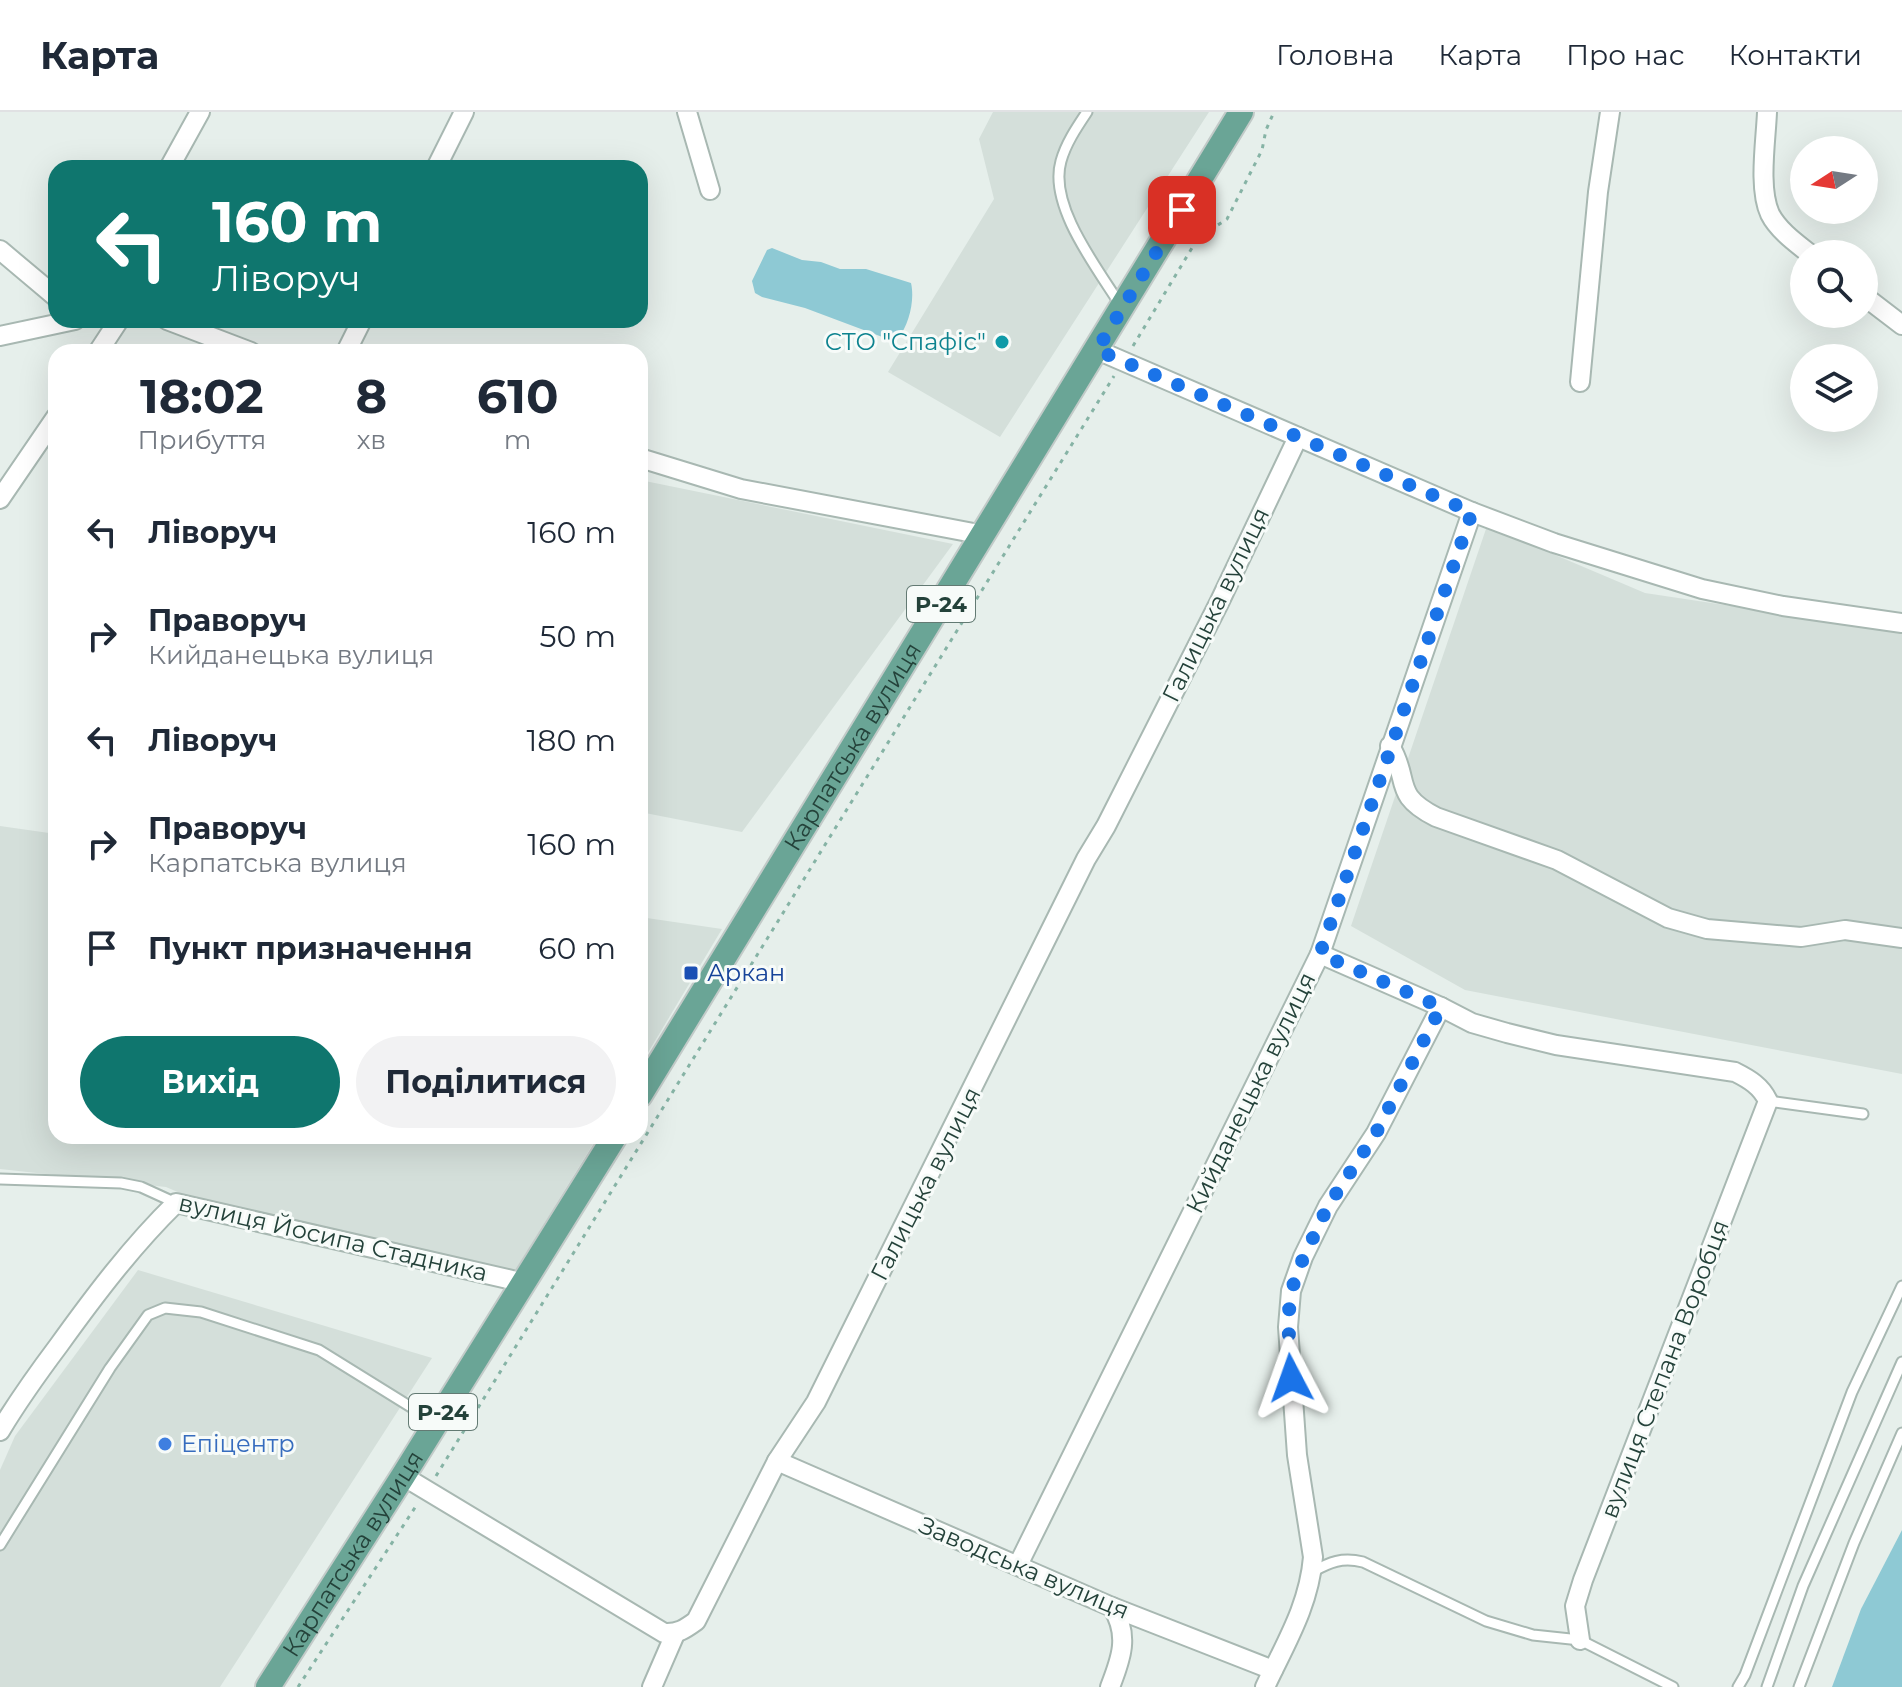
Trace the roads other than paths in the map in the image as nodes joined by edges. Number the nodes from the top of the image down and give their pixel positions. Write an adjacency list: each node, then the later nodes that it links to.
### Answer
1 (200, 112): 8 (street)
2 (464, 112): 9 (street)
3 (687, 112): 10 (street)
4 (1087, 112): 15 (lane)
5 (1241, 112): 15 (main road, Карпатська вулиця / Р-24)
6 (1610, 112): 22 (street)
7 (1767, 112): 11 (street)
8 (173, 160)
9 (440, 160)
10 (710, 190)
11 (1793, 240)
12 (0, 250): 13 (street)
13 (48, 290)
14 (1878, 305): 16 (street)
15 (1123, 309): 21 (main road, Карпатська вулиця / Р-24)
16 (1900, 319)
17 (48, 326): 19 (street)
18 (188, 328): 20 (street)
19 (0, 336)
20 (230, 344)
21 (1097, 350): 24 (street); 28 (main road, Карпатська вулиця / Р-24)
22 (1580, 382)
23 (48, 429): 26 (street)
24 (1298, 437): 27 (street); 46 (street, Галицька вулиця)
25 (648, 460): 28 (street)
26 (0, 499)
27 (1472, 512): 29 (street); 30 (street, Кийданецька вулиця)
28 (984, 535): 34 (main road, Карпатська вулиця / Р-24)
29 (1902, 623)
30 (1390, 746): 31 (street); 32 (street, Кийданецька вулиця)
31 (1902, 938)
32 (1320, 954): 33 (street); 49 (street, Кийданецька вулиця)
33 (1441, 1007): 35 (street); 50 (street)
34 (648, 1082)
35 (1768, 1101): 36 (lane); 53 (street, вулиця Степана Воробця)
36 (1863, 1114)
37 (610, 1144): 40 (main road, Карпатська вулиця / Р-24)
38 (0, 1179): 39 (lane, вулиця Йосипа Стадника)
39 (176, 1203): 40 (street, вулиця Йосипа Стадника); 44 (street)
40 (525, 1283): 43 (main road, Карпатська вулиця / Р-24)
41 (1902, 1286): 59 (lane)
42 (1902, 1362): 60 (lane)
43 (436, 1423): 47 (main road, Карпатська вулиця / Р-24); 48 (lane)
44 (0, 1431)
45 (1902, 1433): 61 (lane)
46 (777, 1461): 49 (street, Заводська вулиця); 52 (street, Галицька вулиця)
47 (403, 1476): 52 (street); 55 (main road, Карпатська вулиця / Р-24)
48 (0, 1545)
49 (1018, 1565): 51 (street, Заводська вулиця)
50 (1312, 1572): 53 (lane); 54 (street)
51 (1112, 1607): 54 (street, Заводська вулиця); 57 (street)
52 (675, 1634): 56 (street)
53 (1580, 1640): 58 (lane)
54 (1269, 1679)
55 (268, 1687)
56 (652, 1687)
57 (1110, 1687)
58 (1673, 1687)
59 (1738, 1687)
60 (1767, 1687)
61 (1799, 1687)

